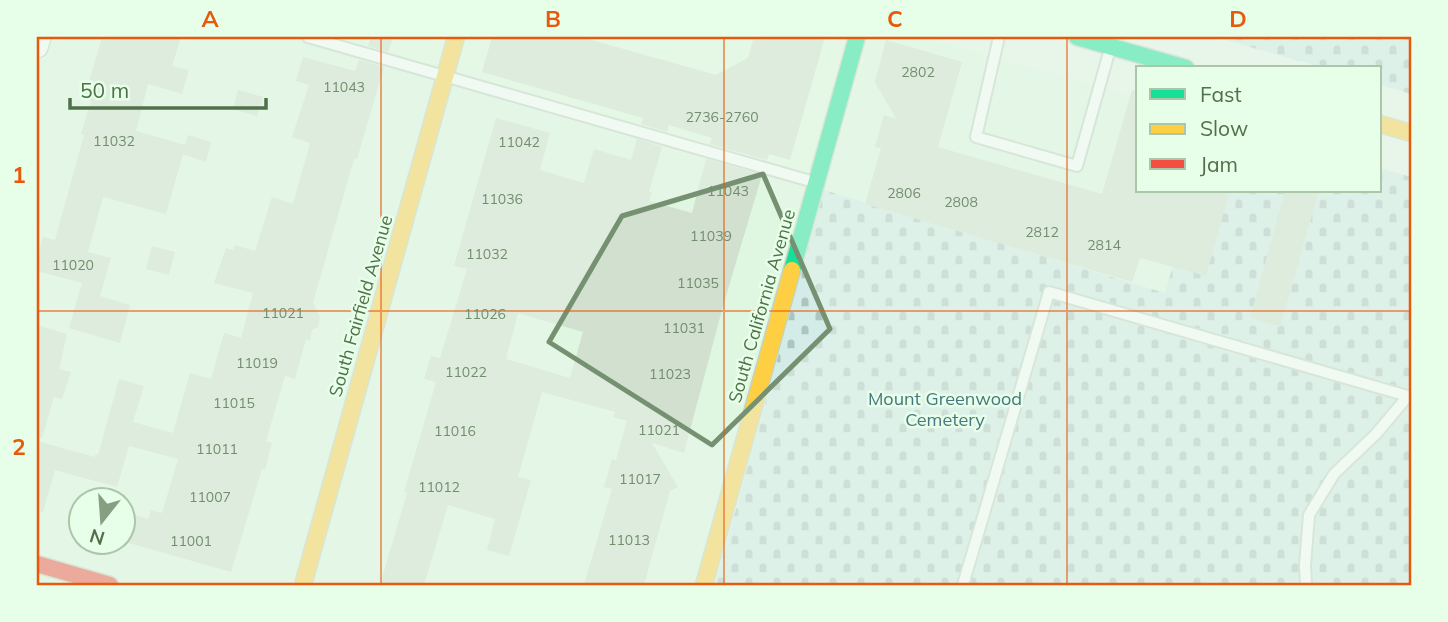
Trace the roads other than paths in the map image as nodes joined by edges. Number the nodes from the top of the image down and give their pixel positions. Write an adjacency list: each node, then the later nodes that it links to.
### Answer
1 (40, 37): 7 (street)
2 (308, 37): 10 (lane)
3 (456, 37): 10 (street, South Fairfield Avenue)
4 (857, 37): 13 (street, South California Avenue)
5 (999, 37): 8 (lane)
6 (1077, 37): 8 (street)
7 (37, 47)
8 (1111, 47): 9 (street)
9 (1179, 66)
10 (444, 77): 13 (lane); 17 (street, South Fairfield Avenue)
11 (1382, 125): 12 (street)
12 (1411, 133)
13 (816, 183): 18 (street, South California Avenue)
14 (1409, 396): 19 (lane); 20 (lane)
15 (37, 564): 16 (street)
16 (110, 585)
17 (303, 585)
18 (704, 585)
19 (963, 585)
20 (1306, 585)

